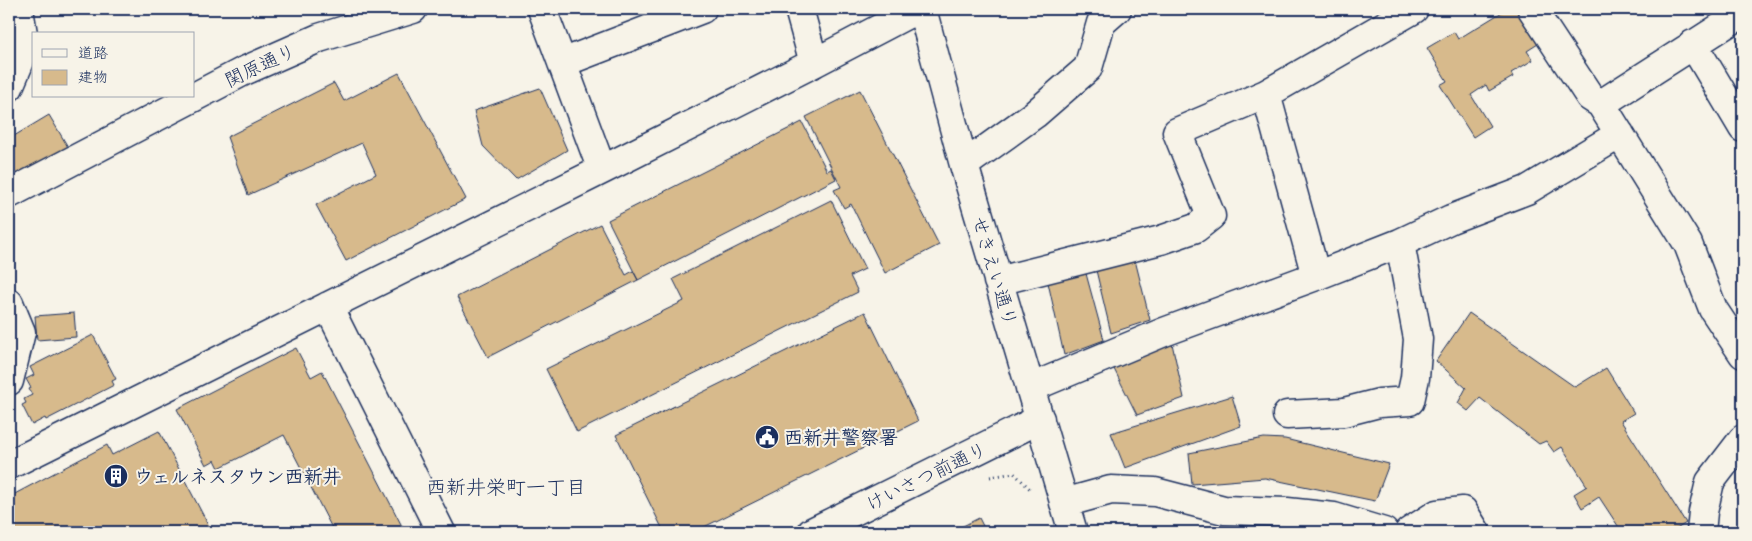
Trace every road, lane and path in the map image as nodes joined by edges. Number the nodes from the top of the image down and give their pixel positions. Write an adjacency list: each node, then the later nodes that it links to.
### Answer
1 (19, 9): 15 (street)
2 (413, 9): 17 (street, 関原通り)
3 (542, 9): 13 (street)
4 (702, 9): 13 (street)
5 (799, 9): 14 (street)
6 (917, 9): 14 (street)
7 (922, 9): 22 (street, せきえい通り)
8 (1117, 9): 22 (street)
9 (1414, 9): 16 (street)
10 (1532, 9): 19 (street)
11 (1743, 13): 12 (street)
12 (1693, 44): 19 (street); 20 (street)
13 (562, 64): 23 (street)
14 (814, 64): 23 (street)
15 (9, 87)
16 (1266, 94): 26 (street); 27 (street)
17 (195, 97)
18 (192, 98): 24 (street, 関原通り)
19 (1595, 101): 21 (street)
20 (1743, 128)
21 (1620, 134): 25 (street); 30 (street)
22 (964, 164): 27 (street, せきえい通り)
23 (602, 170): 29 (street)
24 (9, 194)
25 (1400, 243): 26 (street); 33 (street)
26 (1316, 276): 32 (street)
27 (998, 281): 32 (street, せきえい通り)
28 (9, 302): 31 (street)
29 (328, 306): 36 (street); 38 (street)
30 (1743, 354)
31 (9, 381)
32 (1030, 388): 34 (street, せきえい通り)
33 (1287, 414)
34 (1040, 419): 37 (street, せきえい通り); 39 (street, けいさつ前通り)
35 (1743, 439): 44 (street)
36 (9, 465)
37 (1064, 503): 40 (street, せきえい通り); 41 (street)
38 (441, 532)
39 (812, 532)
40 (1073, 532)
41 (1384, 532)
42 (1410, 532): 43 (street)
43 (1476, 532)
44 (1702, 532)

